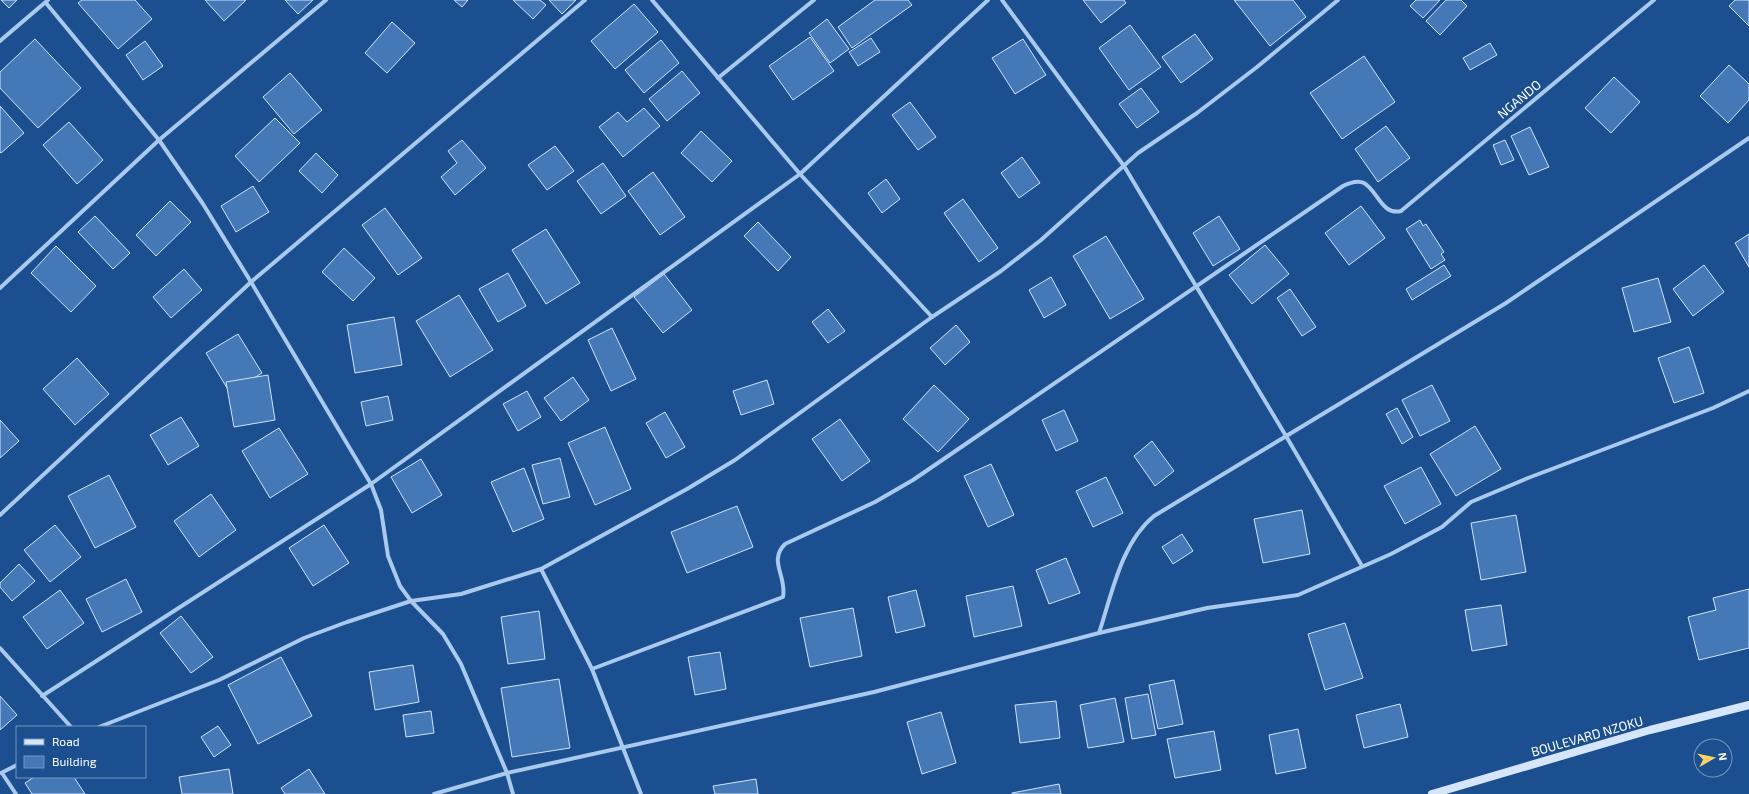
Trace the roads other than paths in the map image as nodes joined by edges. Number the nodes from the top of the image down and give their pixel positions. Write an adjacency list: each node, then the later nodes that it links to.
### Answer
1 (326, 0): 13 (street)
2 (585, 0): 16 (street)
3 (652, 0): 11 (street)
4 (814, 0): 11 (street)
5 (988, 0): 15 (street)
6 (1002, 0): 14 (street)
7 (1338, 0): 14 (street)
8 (1654, 0): 17 (street, NGANDO)
9 (47, 1): 10 (street); 13 (street)
10 (0, 41)
11 (718, 78): 15 (street)
12 (1749, 138): 21 (street)
13 (159, 140): 16 (street); 18 (street)
14 (1124, 166): 17 (street); 19 (street)
15 (800, 174): 19 (street); 22 (street)
16 (251, 282): 22 (street); 23 (street)
17 (1196, 286): 21 (street); 29 (street)
18 (0, 288)
19 (932, 318): 25 (street)
20 (1749, 391): 24 (street)
21 (1286, 436): 24 (street); 27 (street)
22 (371, 484): 26 (street); 30 (street)
23 (0, 515)
24 (1362, 566): 27 (street)
25 (541, 569): 26 (street); 29 (street)
26 (411, 601): 33 (street); 37 (street)
27 (1099, 633): 34 (street)
28 (0, 648): 30 (street)
29 (592, 669): 34 (street)
30 (42, 696): 32 (street)
31 (1749, 705): 42 (street, BOULEVARD NZOKU)
32 (70, 726)
33 (102, 726)
34 (623, 747): 37 (street); 41 (street)
35 (16, 766): 36 (street)
36 (1, 773): 38 (street)
37 (508, 773): 39 (street); 40 (street)
38 (16, 794)
39 (434, 794)
40 (514, 794)
41 (640, 794)
42 (1432, 794)

